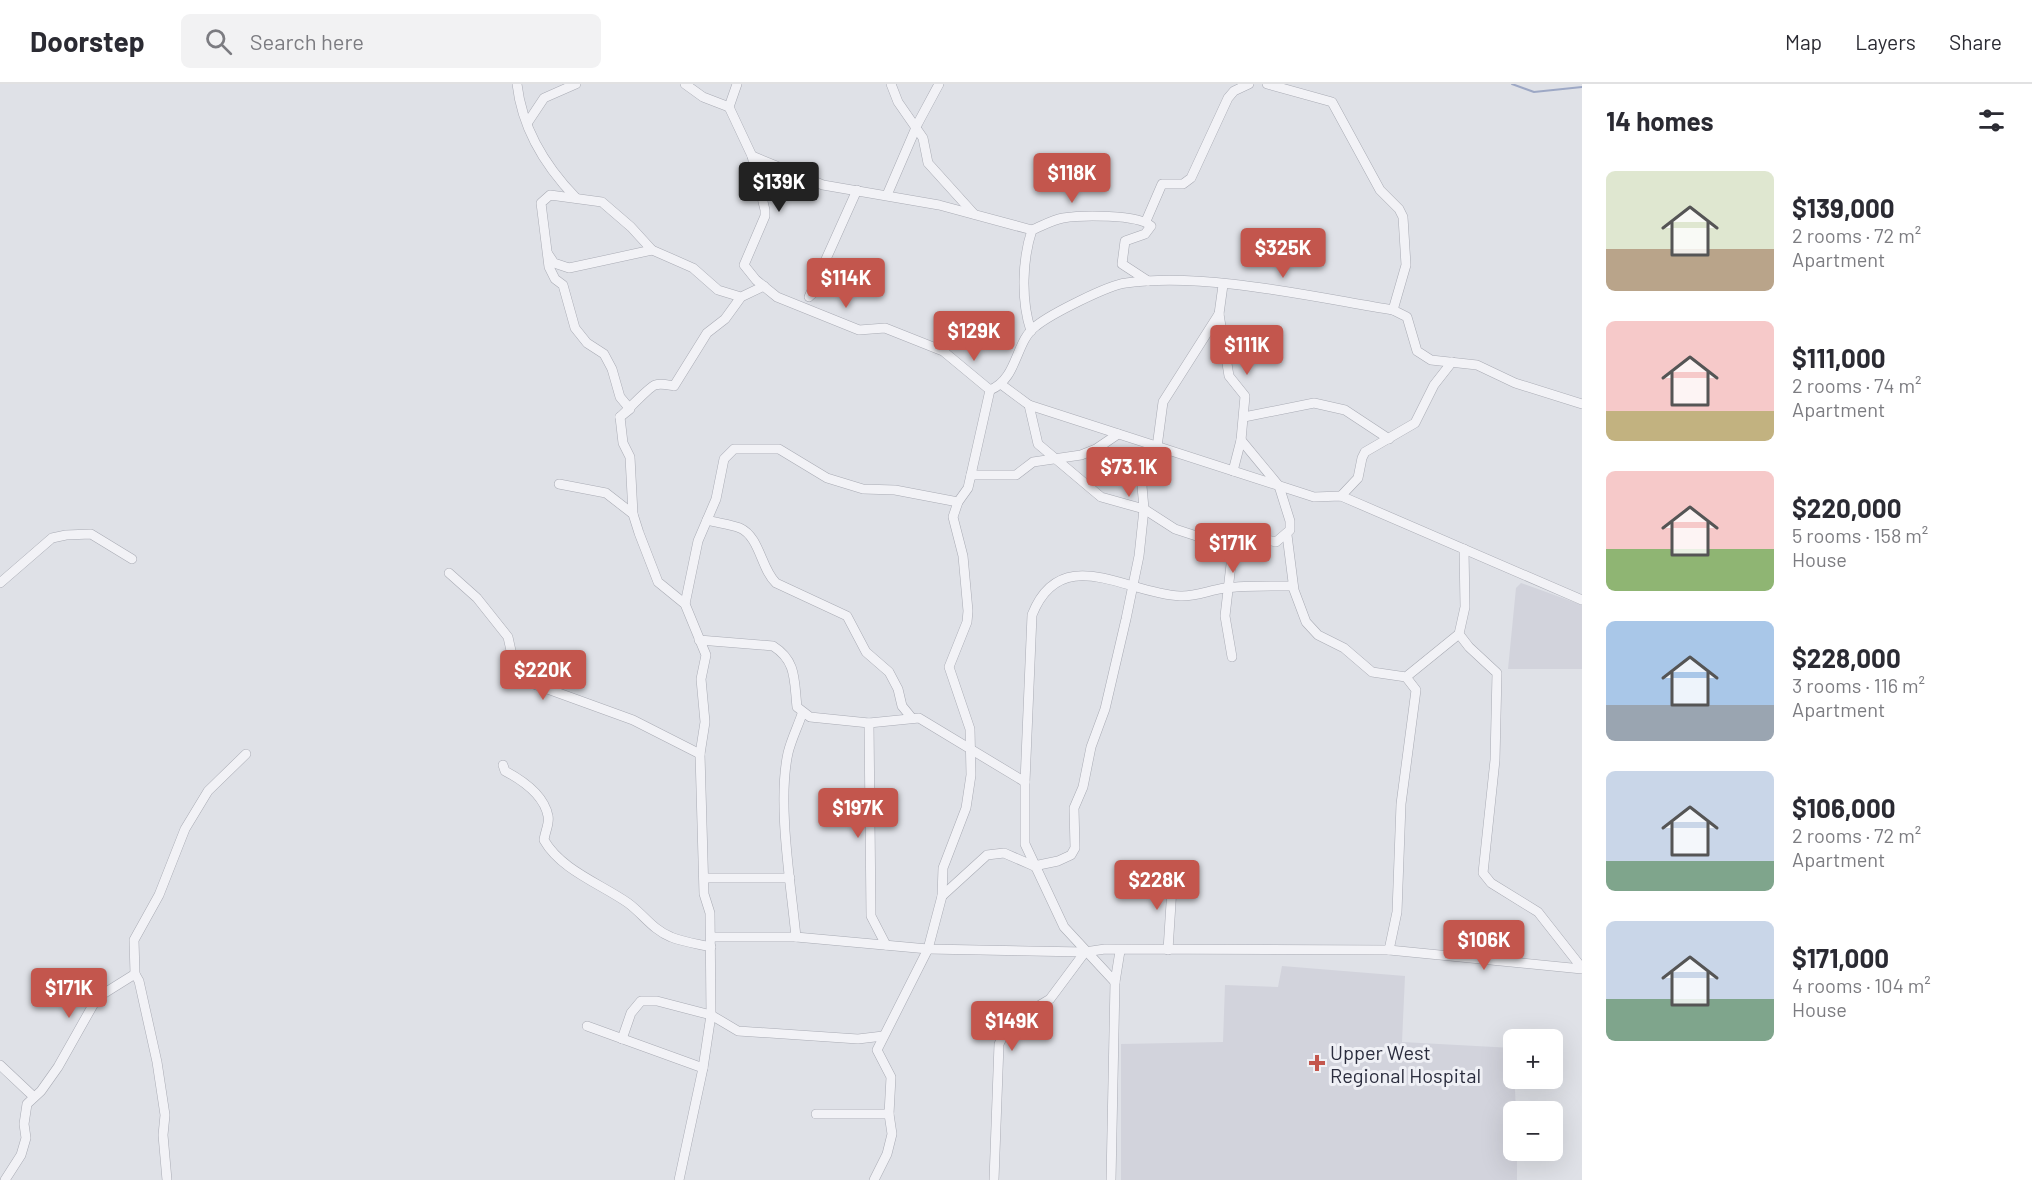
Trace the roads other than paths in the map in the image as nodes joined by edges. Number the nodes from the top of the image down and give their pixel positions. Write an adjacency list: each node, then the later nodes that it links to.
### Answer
1 (517, 84): 12 (street)
2 (576, 84): 12 (street)
3 (737, 84): 11 (street)
4 (891, 84): 13 (street)
5 (927, 84): 10 (street)
6 (939, 84): 10 (street)
7 (1249, 84): 19 (street)
8 (1268, 84): 30 (street)
9 (687, 85): 11 (street)
10 (933, 94): 13 (street)
11 (729, 107): 14 (street)
12 (528, 122): 17 (street)
13 (916, 128): 16 (street); 18 (street)
14 (752, 156): 15 (street); 26 (street)
15 (857, 190): 16 (street); 28 (street)
16 (887, 195): 18 (street)
17 (576, 198): 21 (street); 22 (street)
18 (974, 214): 20 (street)
19 (1146, 221): 20 (street); 24 (street)
20 (1032, 230): 32 (street)
21 (652, 250): 22 (street); 27 (street)
22 (546, 252): 38 (street)
23 (848, 263): 28 (street)
24 (1150, 282): 25 (street); 32 (street)
25 (1223, 285): 30 (street); 31 (street)
26 (764, 286): 27 (street); 29 (street)
27 (741, 297): 38 (street)
28 (809, 297): 29 (street)
29 (802, 306): 35 (street)
30 (1393, 310): 33 (street)
31 (1219, 314): 39 (street); 43 (street)
32 (1031, 331): 34 (street)
33 (1452, 362): 36 (street); 41 (street)
34 (1002, 385): 35 (street); 37 (street)
35 (990, 390): 46 (street)
36 (1582, 404)
37 (1029, 405): 40 (street); 44 (street)
38 (620, 417): 52 (street)
39 (1244, 417): 41 (street); 42 (street)
40 (1118, 434): 43 (street); 44 (street)
41 (1389, 439): 49 (street)
42 (1241, 440): 45 (street); 48 (street)
43 (1157, 447): 45 (street); 51 (street)
44 (1053, 457): 46 (street); 51 (street)
45 (1233, 471): 48 (street)
46 (971, 475): 50 (street)
47 (559, 484): 52 (street)
48 (1279, 486): 49 (street); 54 (street)
49 (1341, 496): 56 (street)
50 (958, 501): 53 (street); 72 (street)
51 (1144, 509): 55 (street); 60 (street)
52 (633, 514): 64 (street)
53 (707, 520): 64 (street); 70 (street)
54 (1287, 535): 55 (street); 61 (street)
55 (1227, 546): 62 (street)
56 (1464, 549): 63 (street); 65 (street)
57 (132, 559): 59 (street)
58 (449, 573): 74 (street)
59 (0, 583)
60 (1131, 586): 62 (street); 76 (street); 77 (street)
61 (1293, 586): 62 (street); 68 (street)
62 (1227, 588): 67 (street)
63 (1582, 600)
64 (685, 604): 66 (street)
65 (1459, 634): 68 (street); 90 (street)
66 (699, 639): 69 (street); 74 (street)
67 (1232, 657)
68 (1406, 677): 86 (street)
69 (802, 714): 71 (street); 80 (street)
70 (911, 717): 71 (street); 72 (street)
71 (869, 723): 84 (street)
72 (970, 749): 76 (street); 81 (street)
73 (246, 754): 91 (street)
74 (700, 754): 79 (street)
75 (503, 765): 83 (street)
76 (1025, 782): 77 (street)
77 (1034, 866): 81 (street); 89 (street)
78 (1173, 872): 88 (street)
79 (704, 878): 80 (street); 83 (street)
80 (790, 878): 82 (street)
81 (942, 896): 85 (street)
82 (795, 937): 83 (street); 84 (street)
83 (711, 942): 93 (street)
84 (886, 945): 85 (street)
85 (928, 949): 89 (street); 95 (street)
86 (1389, 950): 88 (street); 90 (street)
87 (1120, 951): 88 (street); 89 (street); 92 (street)
88 (1168, 951)
89 (1084, 952): 92 (street); 106 (street)
90 (1582, 969)
91 (135, 974): 99 (street); 103 (street)
92 (1115, 982): 107 (street)
93 (711, 1016): 95 (street); 96 (street); 98 (street)
94 (587, 1026): 96 (street)
95 (883, 1036): 101 (street)
96 (622, 1039): 98 (street)
97 (0, 1065): 99 (street)
98 (703, 1068): 104 (street)
99 (34, 1097): 102 (street)
100 (816, 1114): 101 (street)
101 (889, 1114): 105 (street)
102 (5, 1180)
103 (167, 1180)
104 (679, 1180)
105 (874, 1180)
106 (994, 1180)
107 (1111, 1180)

